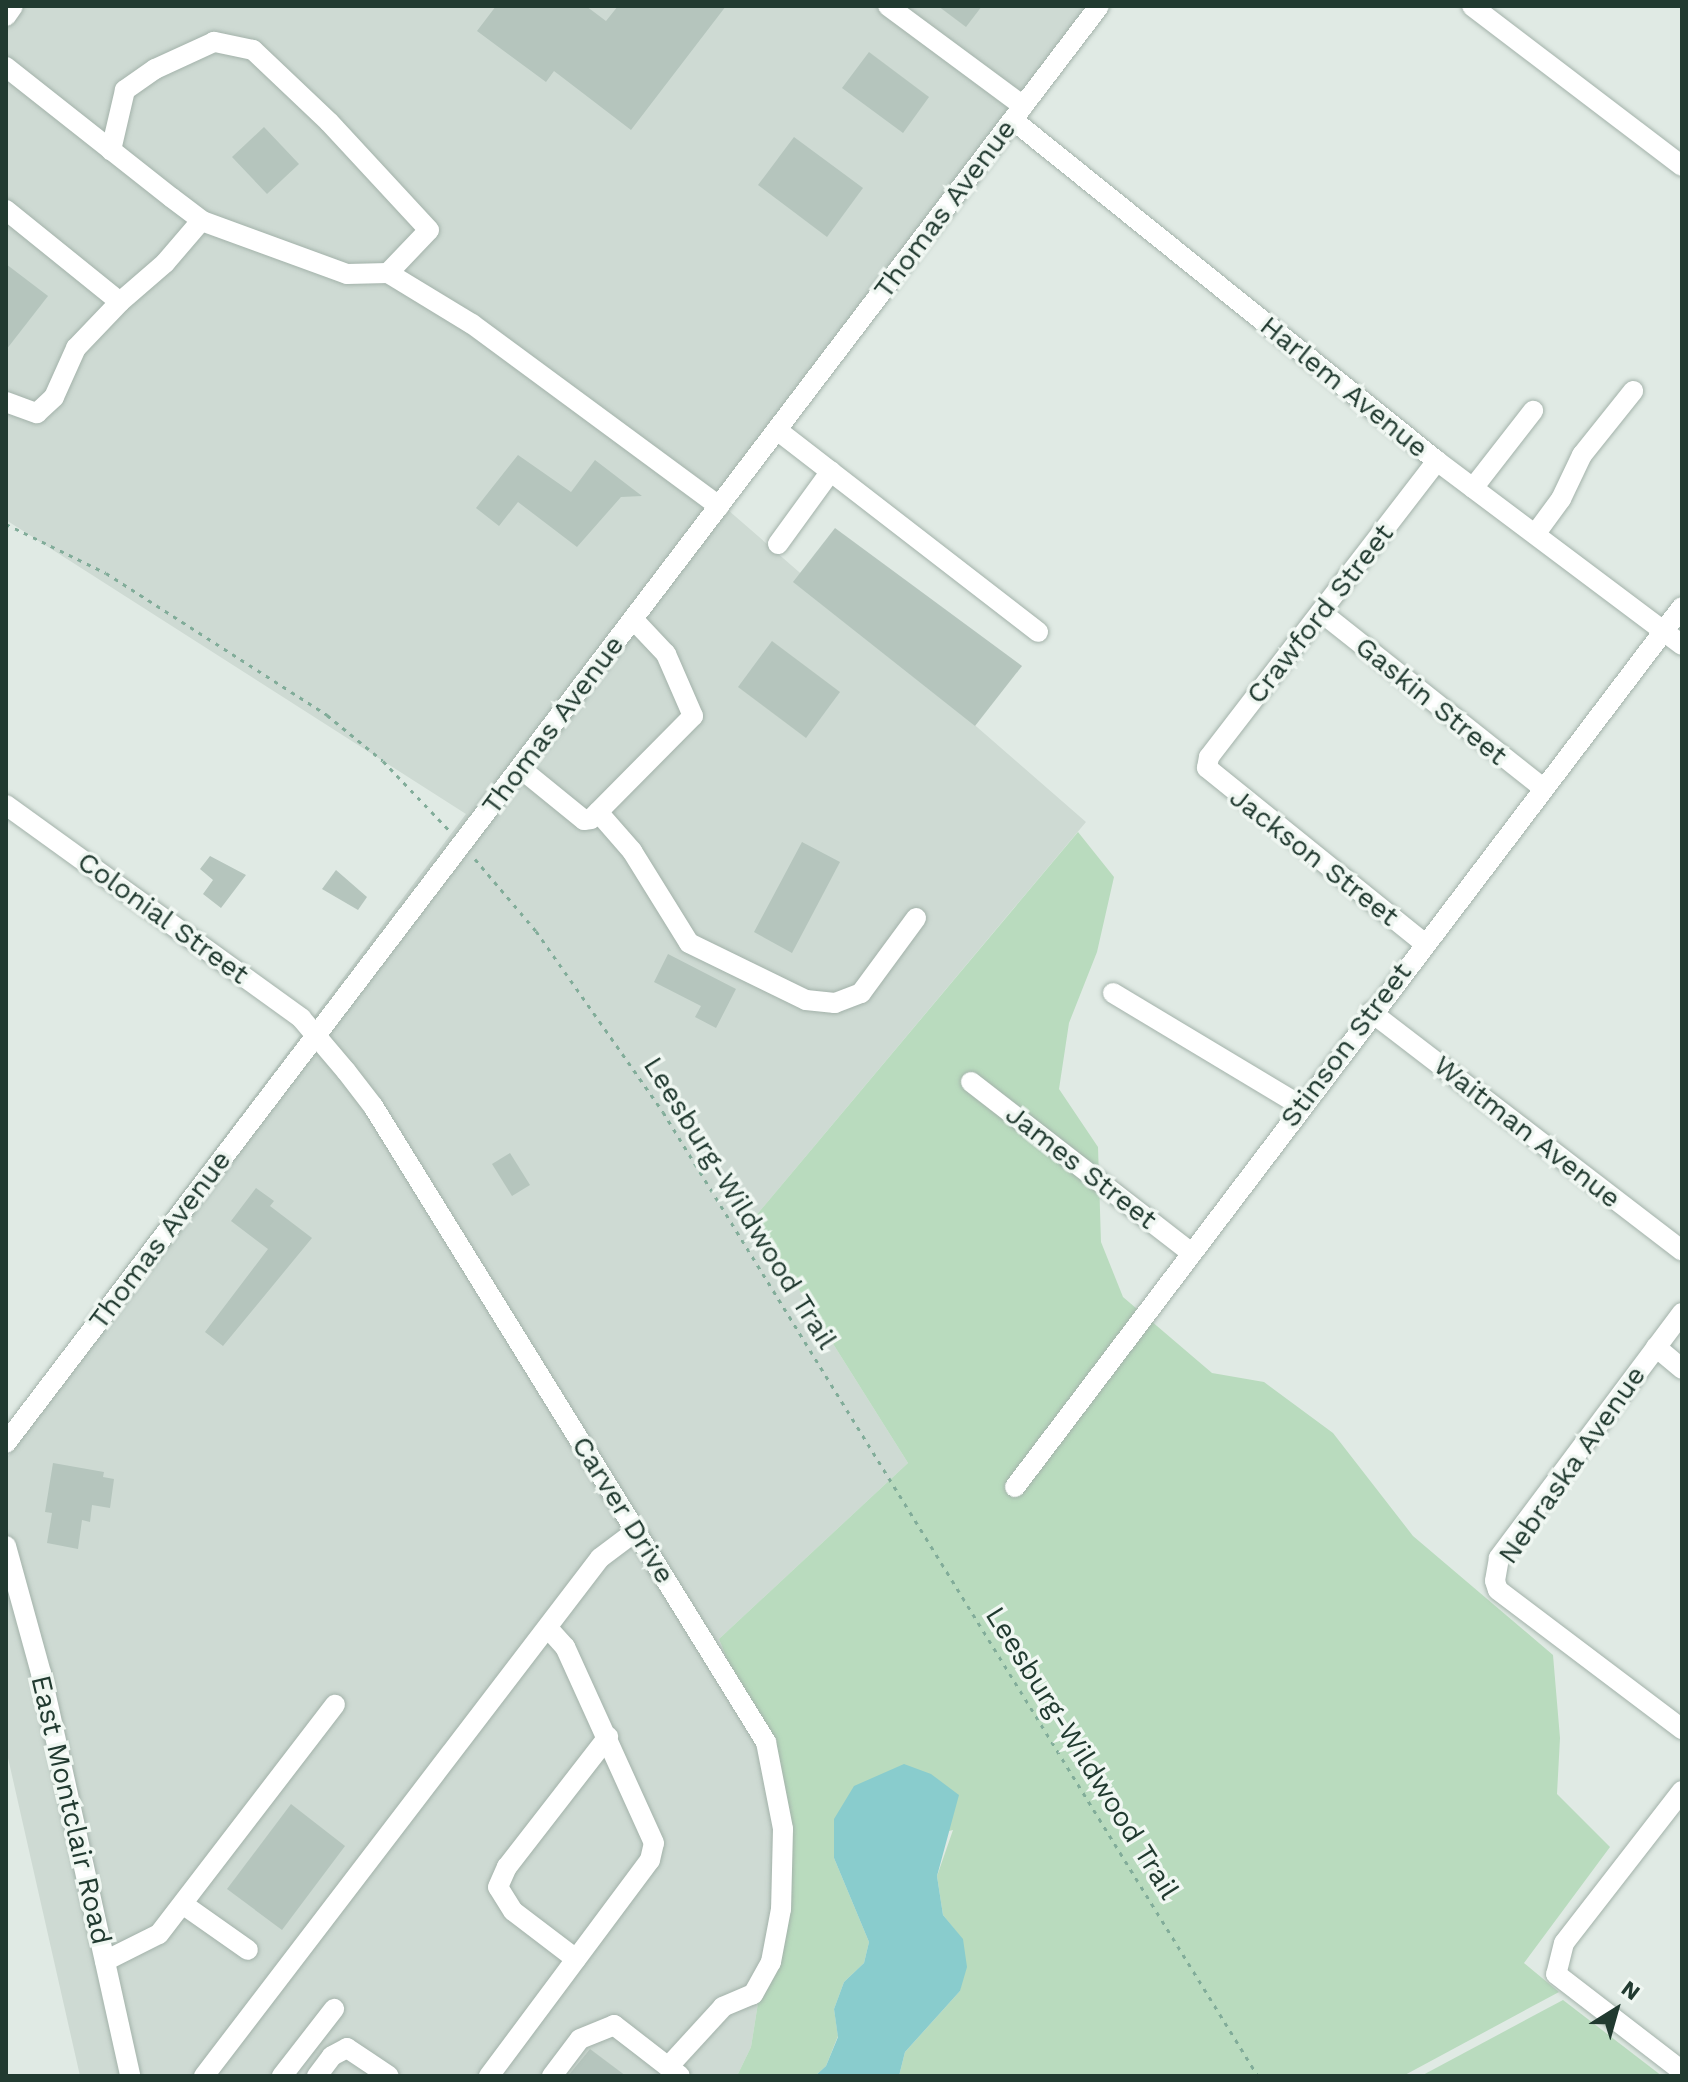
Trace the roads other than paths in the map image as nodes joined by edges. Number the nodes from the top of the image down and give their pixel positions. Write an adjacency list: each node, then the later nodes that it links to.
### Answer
1 (13, 6): 5 (street)
2 (888, 6): 7 (street, Harlem Avenue)
3 (1099, 6): 7 (street, Thomas Avenue)
4 (1472, 6): 9 (street)
5 (6, 15)
6 (6, 67): 8 (street)
7 (1018, 113): 17 (street, Thomas Avenue); 18 (street, Harlem Avenue)
8 (111, 150): 11 (street); 12 (street)
9 (1682, 166)
10 (6, 210): 13 (street)
11 (201, 221): 12 (street); 13 (street)
12 (388, 273): 21 (street)
13 (120, 302): 15 (street)
14 (1633, 391): 22 (street)
15 (6, 402)
16 (1533, 411): 20 (street)
17 (777, 430): 19 (street); 21 (street, Thomas Avenue)
18 (1437, 461): 20 (street, Harlem Avenue); 25 (street, Crawford Street)
19 (831, 471): 23 (street); 28 (street)
20 (1473, 488): 22 (street, Harlem Avenue)
21 (719, 506): 26 (street, Thomas Avenue)
22 (1536, 533): 27 (street, Harlem Avenue)
23 (778, 544)
24 (1682, 607): 27 (street, Stinson Street)
25 (1321, 612): 31 (street, Crawford Street); 32 (street, Gaskin Street)
26 (633, 619): 30 (street, Thomas Avenue); 34 (street)
27 (1664, 631): 29 (street, Harlem Avenue); 32 (street, Stinson Street)
28 (1038, 632)
29 (1682, 645)
30 (520, 768): 34 (street); 39 (street, Thomas Avenue)
31 (1207, 768): 36 (street, Jackson Street)
32 (1543, 788): 36 (street, Stinson Street)
33 (6, 805): 39 (street, Colonial Street)
34 (598, 812): 35 (street)
35 (916, 918)
36 (1424, 943): 38 (street, Stinson Street)
37 (1113, 993): 41 (street)
38 (1371, 1012): 41 (street, Stinson Street); 42 (street, Waitman Avenue)
39 (316, 1036): 47 (street, Thomas Avenue); 49 (street, Carver Drive)
40 (971, 1082): 43 (street, James Street)
41 (1301, 1106): 43 (street, Stinson Street)
42 (1682, 1251)
43 (1190, 1252): 48 (street, Stinson Street)
44 (1682, 1313): 45 (street, Nebraska Avenue)
45 (1656, 1347): 46 (street); 53 (street, Nebraska Avenue)
46 (1682, 1369)
47 (6, 1443)
48 (1015, 1487)
49 (636, 1531): 51 (street); 61 (street, Carver Drive)
50 (6, 1546): 59 (street, East Montclair Road)
51 (549, 1629): 54 (street); 63 (street)
52 (335, 1705): 56 (street)
53 (1682, 1729)
54 (608, 1737): 58 (street); 58 (street)
55 (1682, 1791): 62 (street)
56 (184, 1905): 57 (street); 59 (street)
57 (248, 1950)
58 (576, 1959): 68 (street)
59 (105, 1961): 64 (street, East Montclair Road)
60 (334, 2009): 65 (street)
61 (674, 2071): 69 (street)
62 (1682, 2071)
63 (206, 2075)
64 (130, 2076)
65 (282, 2076)
66 (317, 2076): 67 (street)
67 (389, 2076)
68 (489, 2076)
69 (552, 2076)

